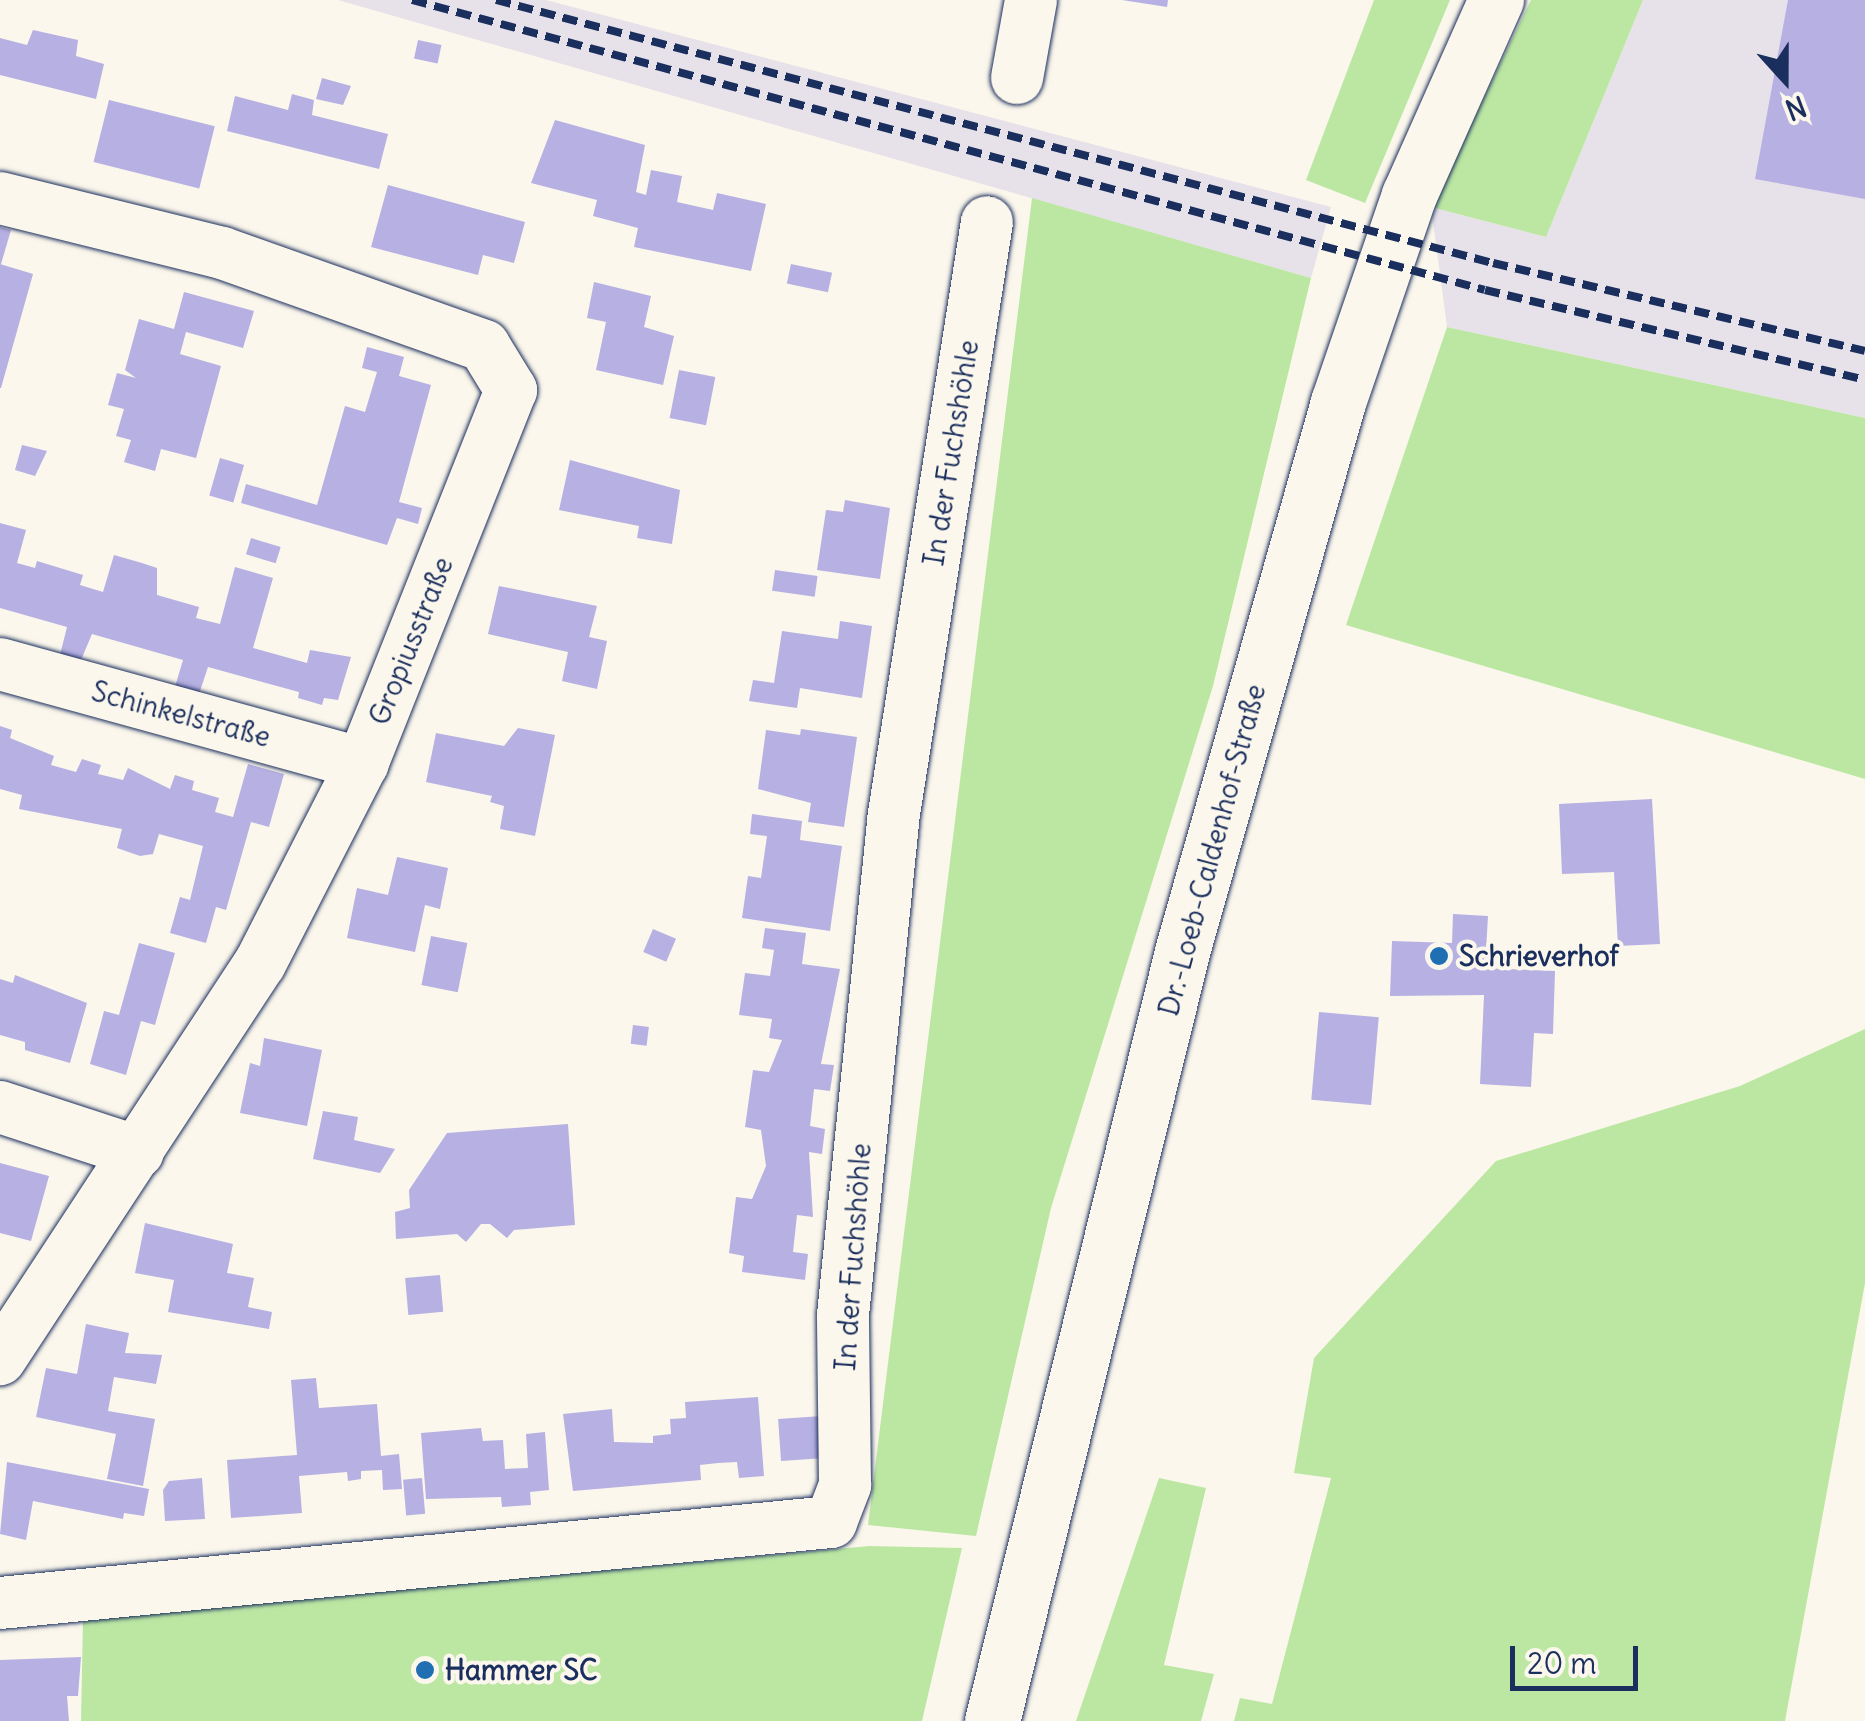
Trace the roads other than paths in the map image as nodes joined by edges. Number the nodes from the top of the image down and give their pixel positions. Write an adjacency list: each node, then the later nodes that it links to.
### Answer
1 (1031, 0): 3 (street)
2 (1496, 0): 12 (main road, Dr.-Loeb-Caldenhof-Straße)
3 (1018, 78)
4 (0, 198): 7 (street, Gropiusstraße)
5 (987, 222): 11 (street, In der Fuchshöhle)
6 (0, 664): 7 (street, Schinkelstraße)
7 (362, 764): 9 (street, Gropiusstraße)
8 (0, 1107): 9 (street)
9 (138, 1152): 10 (street, Gropiusstraße)
10 (0, 1358)
11 (0, 1602)
12 (992, 1721)

